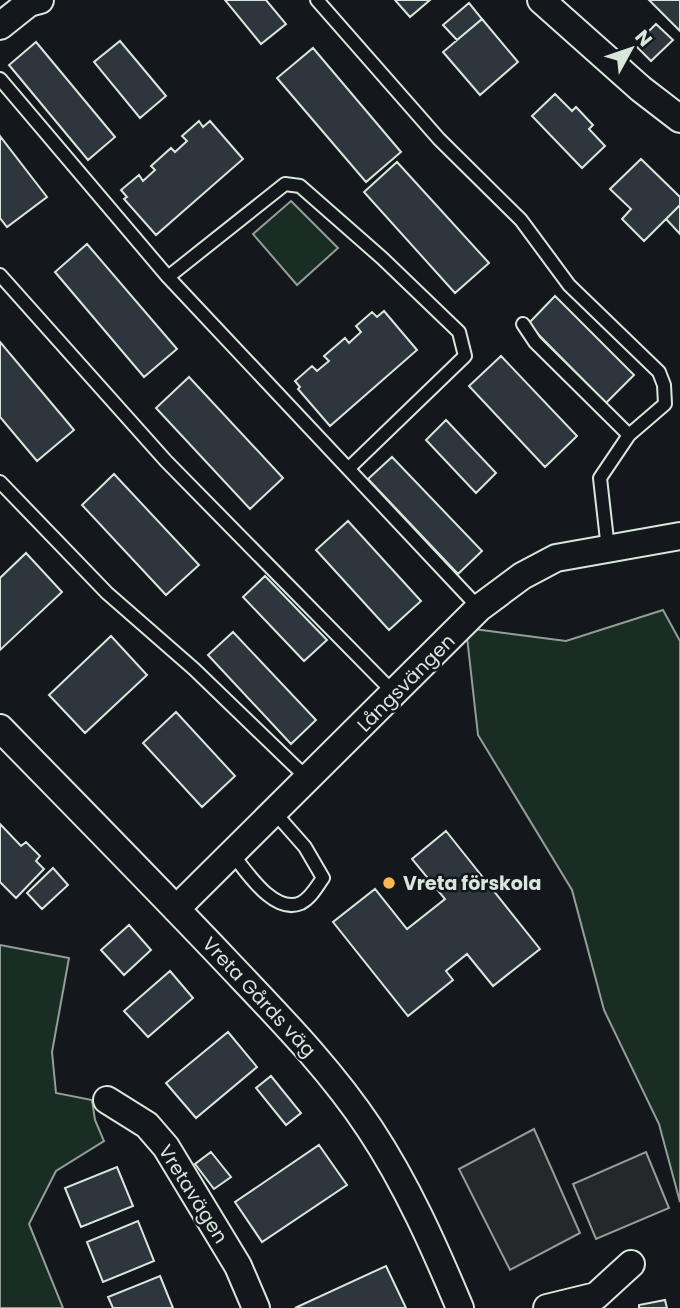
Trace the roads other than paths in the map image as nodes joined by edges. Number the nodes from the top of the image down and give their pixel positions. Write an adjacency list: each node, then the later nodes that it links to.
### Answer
1 (40, 0): 4 (street)
2 (317, 0): 10 (lane)
3 (541, 0): 6 (street)
4 (0, 26)
5 (0, 79): 8 (lane)
6 (680, 118)
7 (0, 275): 16 (lane)
8 (168, 276): 11 (lane); 11 (lane)
9 (523, 324): 10 (lane)
10 (629, 435): 14 (lane)
11 (349, 468): 15 (lane)
12 (0, 482): 18 (lane)
13 (680, 536): 14 (street, Långsvängen)
14 (608, 549): 15 (street, Långsvängen)
15 (480, 608): 16 (street, Långsvängen)
16 (395, 694): 18 (street, Långsvängen)
17 (0, 728): 21 (street, Vreta Gårds väg)
18 (309, 780): 19 (street, Långsvängen)
19 (275, 813): 20 (street, Långsvängen); 20 (lane)
20 (233, 855): 21 (street, Långsvängen)
21 (176, 909): 25 (street, Vreta Gårds väg)
22 (107, 1100): 24 (street, Vretavägen)
23 (631, 1264): 26 (street)
24 (256, 1308)
25 (460, 1308)
26 (547, 1308)

